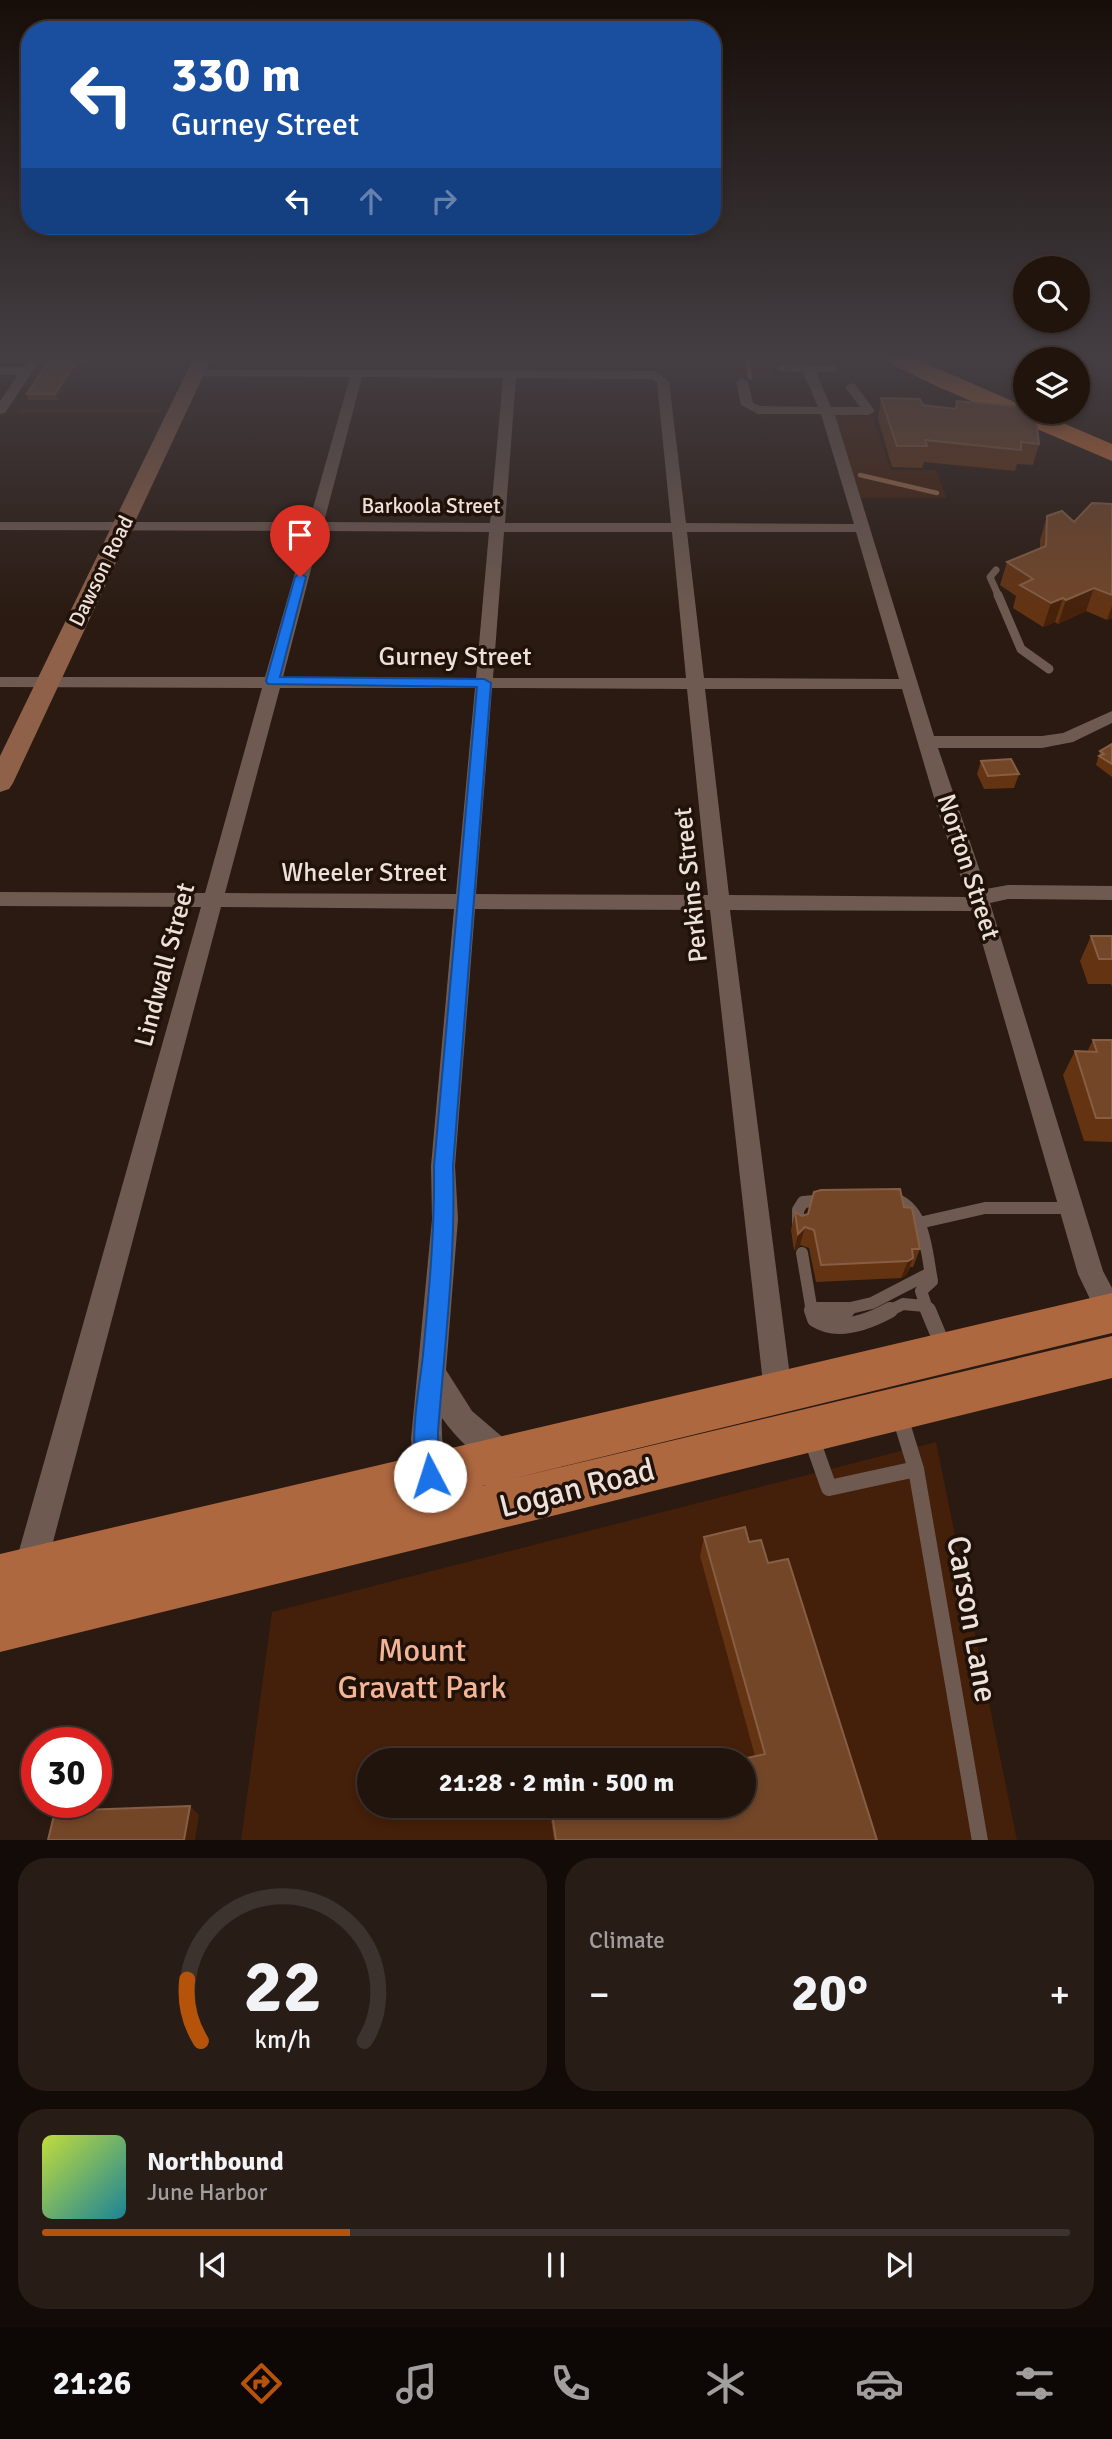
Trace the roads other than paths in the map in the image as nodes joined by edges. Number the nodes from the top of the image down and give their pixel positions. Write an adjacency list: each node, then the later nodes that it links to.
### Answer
1 (162, 445): 10 (main road, Dawson Road)
2 (337, 445): 9 (street, Lindwall Street)
3 (504, 445): 11 (street)
4 (670, 445): 12 (street, Perkins Street)
5 (837, 445): 13 (street, Norton Street)
6 (1093, 445): 7 (highway)
7 (1112, 453)
8 (0, 526): 10 (street, Barkoola Street)
9 (314, 526): 10 (street, Barkoola Street); 11 (street, Barkoola Street); 16 (street, Lindwall Street)
10 (123, 527): 18 (main road, Dawson Road)
11 (497, 527): 12 (street, Barkoola Street); 19 (street)
12 (680, 528): 13 (street, Barkoola Street); 20 (street, Perkins Street)
13 (863, 528): 21 (street, Norton Street)
14 (996, 570): 15 (lane)
15 (1049, 669)
16 (272, 681): 18 (street, Gurney Street); 19 (street, Gurney Street); 27 (street, Lindwall Street)
17 (0, 682): 18 (street, Gurney Street)
18 (48, 682): 24 (main road, Dawson Road)
19 (484, 683): 20 (street, Gurney Street); 28 (street)
20 (697, 684): 21 (street, Gurney Street); 30 (street, Perkins Street)
21 (910, 684): 23 (street, Norton Street)
22 (1112, 716): 23 (street)
23 (927, 742): 29 (street, Norton Street)
24 (0, 783)
25 (1112, 893): 29 (street, Wheeler Street)
26 (0, 899): 27 (street, Wheeler Street)
27 (211, 899): 28 (street, Wheeler Street); 50 (street, Lindwall Street)
28 (467, 901): 30 (street, Wheeler Street); 43 (street)
29 (978, 901): 30 (street, Wheeler Street); 33 (street, Norton Street)
30 (719, 902): 44 (street, Perkins Street)
31 (876, 1198): 34 (lane)
32 (840, 1200): 35 (lane)
33 (1071, 1208): 34 (lane); 40 (street, Norton Street)
34 (919, 1223): 37 (lane)
35 (798, 1225)
36 (802, 1253): 39 (lane)
37 (931, 1277): 38 (lane); 39 (lane)
38 (926, 1306): 39 (lane); 41 (lane)
39 (811, 1309)
40 (1111, 1314): 41 (main road, Logan Road)
41 (947, 1353): 44 (main road, Logan Road)
42 (1112, 1357): 45 (main road, Logan Road)
43 (432, 1372): 47 (street); 49 (street)
44 (778, 1392): 47 (main road, Logan Road)
45 (897, 1409): 46 (main road, Logan Road); 48 (lane, Carson Lane)
46 (808, 1430): 48 (lane); 49 (main road, Logan Road)
47 (505, 1458): 49 (main road, Logan Road)
48 (916, 1469): 52 (lane, Carson Lane)
49 (433, 1499): 50 (main road, Logan Road); 51 (main road, Logan Road)
50 (14, 1575)
51 (0, 1627)
52 (980, 1840)

